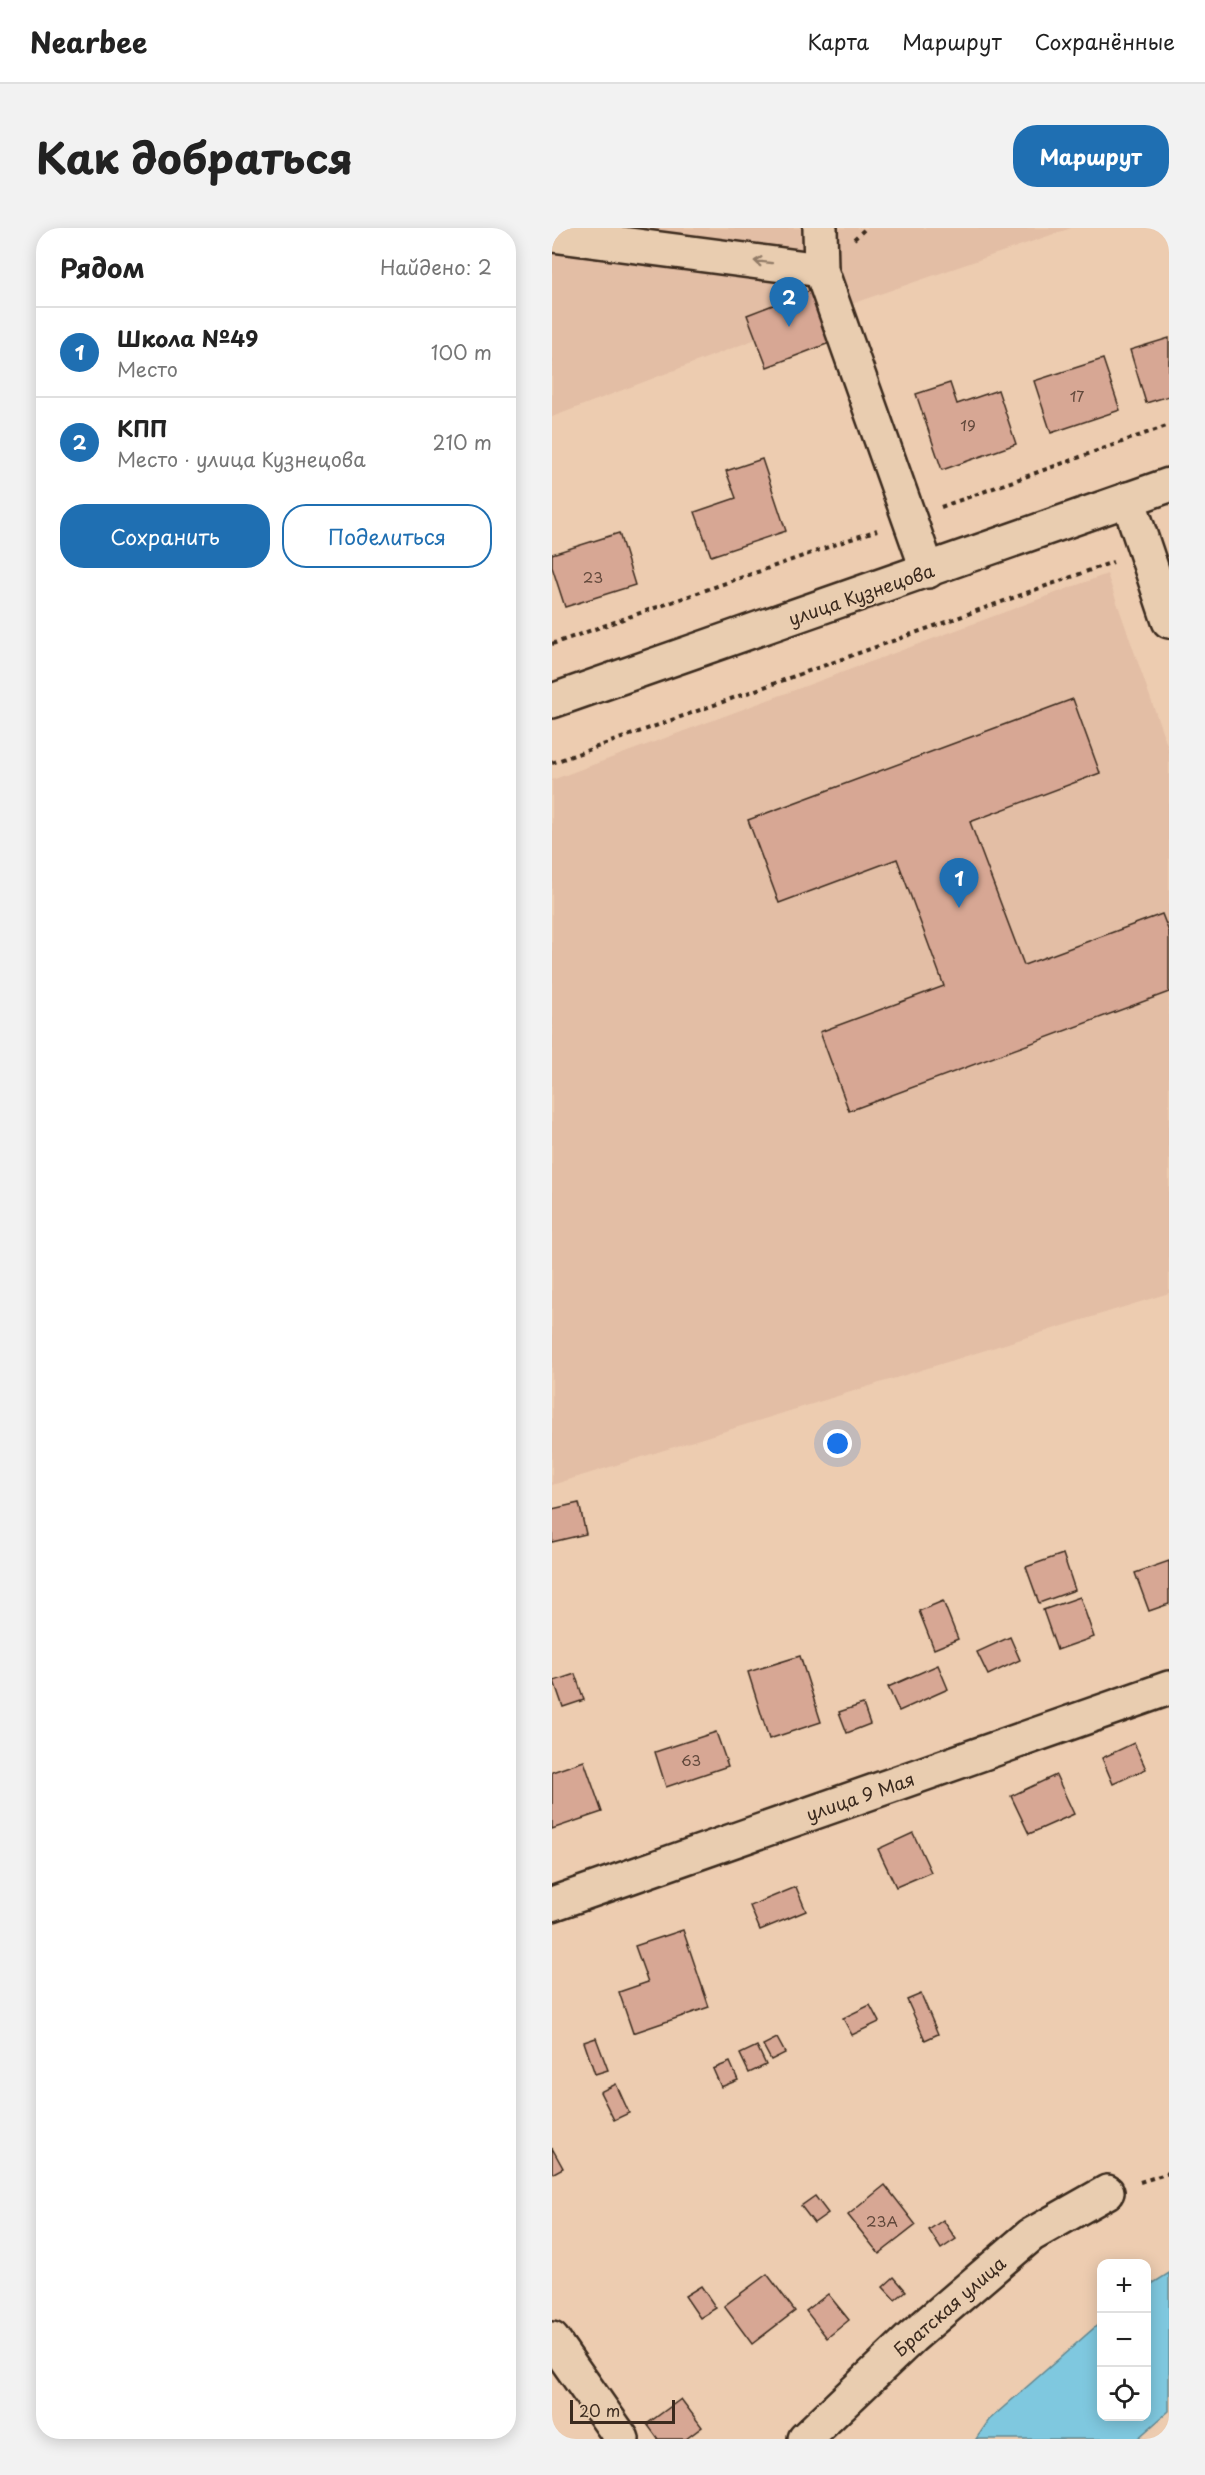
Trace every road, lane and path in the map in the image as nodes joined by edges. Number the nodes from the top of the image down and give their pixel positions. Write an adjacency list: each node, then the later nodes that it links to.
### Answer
1 (555, 228): 3 (street)
2 (820, 228): 4 (street)
3 (552, 234): 4 (street, one-way to 3)
4 (821, 270): 8 (street)
5 (1169, 425): 8 (path)
6 (1169, 485): 7 (street, улица Кузнецова)
7 (1128, 499): 9 (street); 10 (street, улица Кузнецова)
8 (909, 519): 10 (street); 12 (path)
9 (1145, 550): 11 (street); 14 (path)
10 (928, 571): 13 (street, улица Кузнецова)
11 (1169, 621)
12 (552, 644)
13 (552, 701)
14 (552, 763)
15 (1169, 1688): 16 (street, улица 9 Мая)
16 (552, 1904)
17 (1107, 2192): 20 (street, Братская улица)
18 (552, 2340): 19 (street)
19 (622, 2439)
20 (805, 2439)

